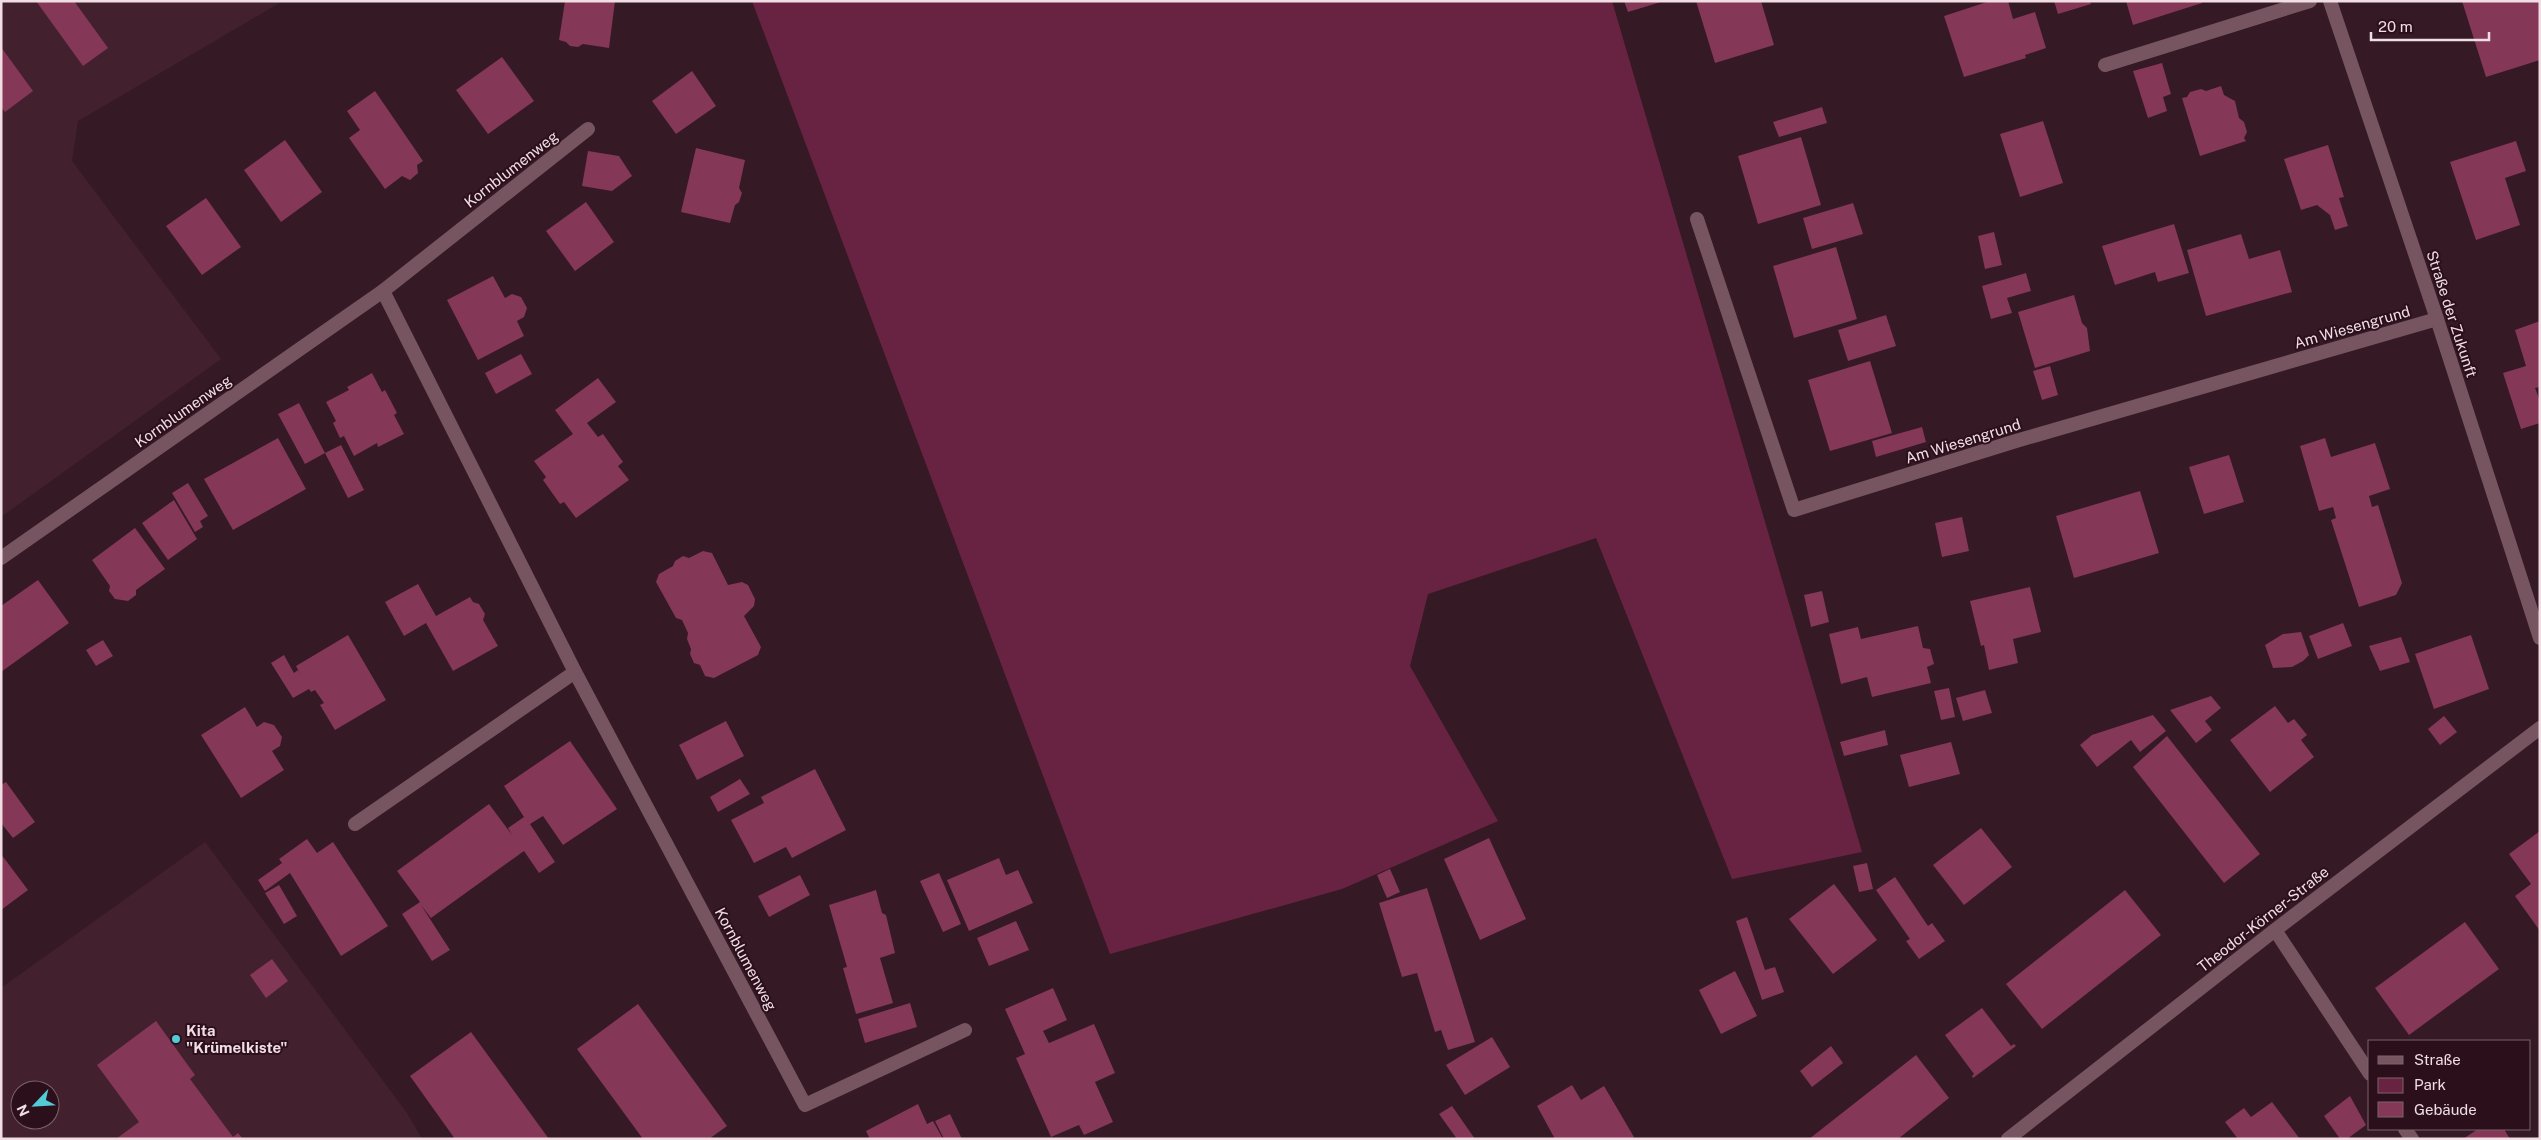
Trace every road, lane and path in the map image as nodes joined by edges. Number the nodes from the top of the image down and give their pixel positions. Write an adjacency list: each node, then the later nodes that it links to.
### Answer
1 (2310, 1): 3 (street)
2 (2330, 1): 7 (street, Straße der Zukunft)
3 (2105, 65)
4 (588, 129): 6 (street, Kornblumenweg)
5 (1697, 218): 7 (street, Am Wiesengrund)
6 (383, 291): 8 (street, Kornblumenweg); 10 (street, Kornblumenweg)
7 (2438, 319): 9 (street, Straße der Zukunft)
8 (1, 558)
9 (2540, 638)
10 (575, 672): 12 (street); 14 (street, Kornblumenweg)
11 (2540, 728): 13 (street, Theodor-Körner-Straße)
12 (355, 824)
13 (2275, 930): 15 (street); 16 (street, Theodor-Körner-Straße)
14 (965, 1030)
15 (2368, 1071)
16 (2008, 1139)

